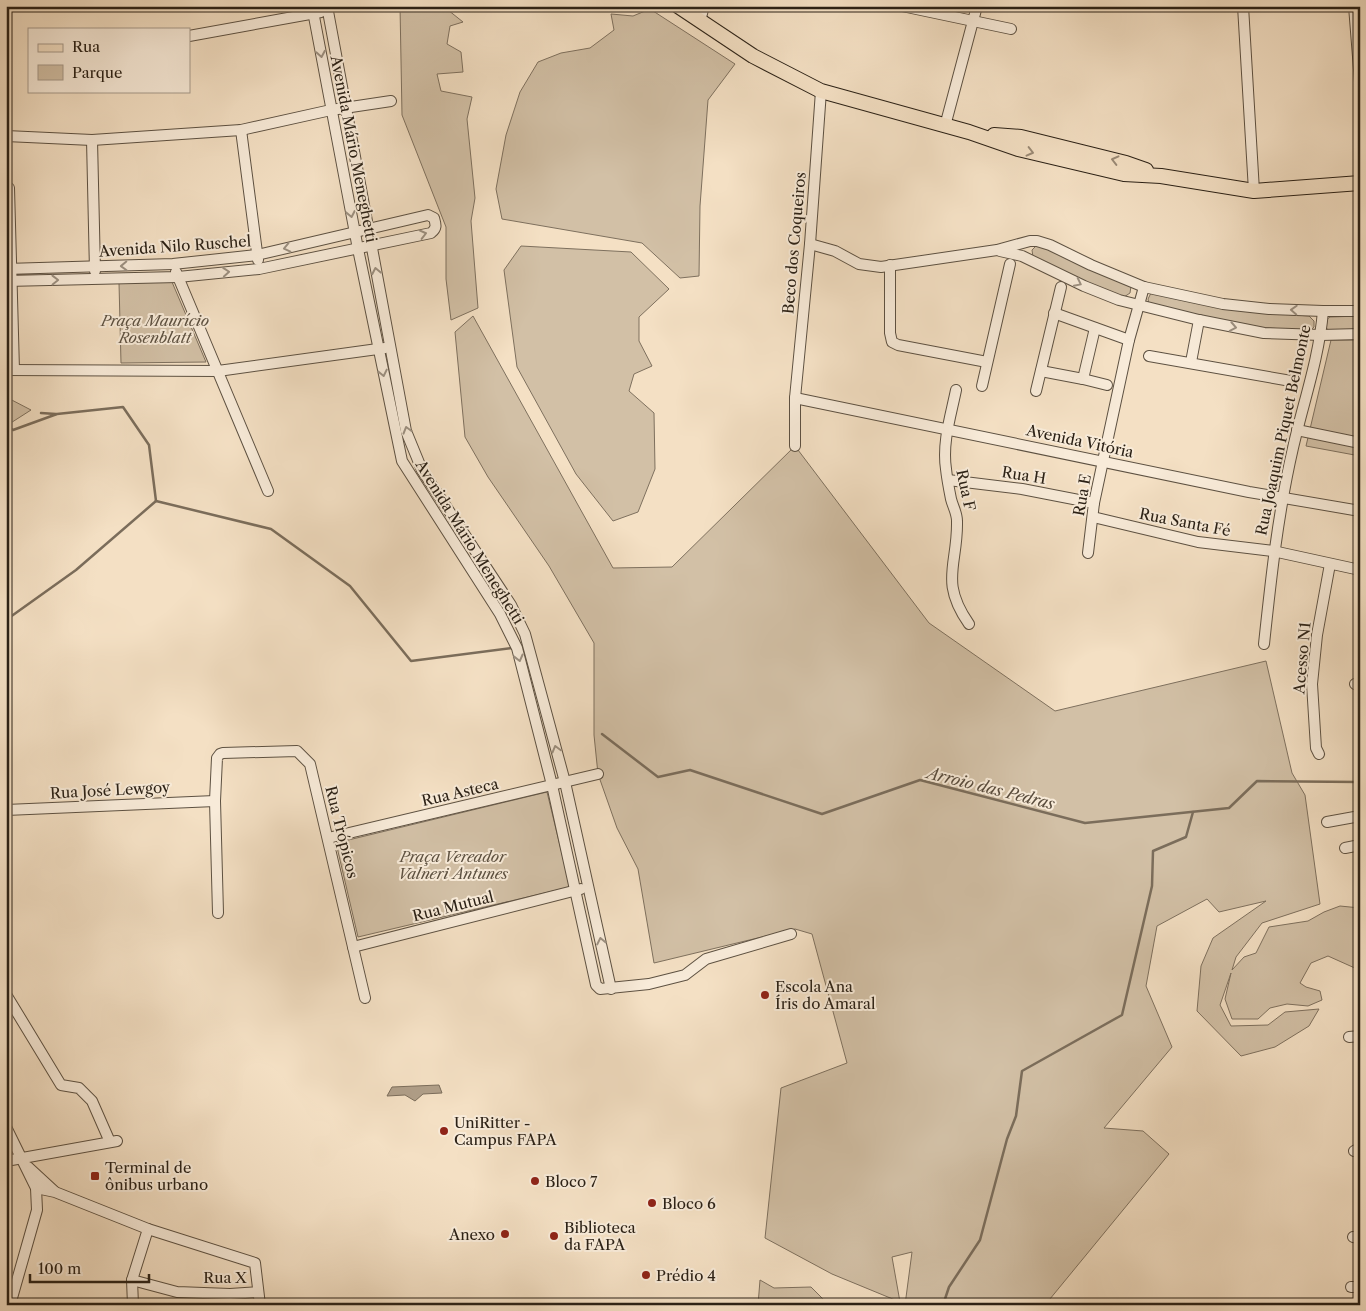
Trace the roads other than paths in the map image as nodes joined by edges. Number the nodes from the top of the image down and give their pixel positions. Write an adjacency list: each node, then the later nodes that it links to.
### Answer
1 (678, 6): 10 (main road)
2 (704, 6): 10 (street)
3 (977, 6): 9 (street)
4 (1243, 6): 24 (street)
5 (1354, 6): 13 (street)
6 (904, 7): 9 (street)
7 (327, 9): 8 (street); 16 (street, Avenida Mário Meneghetti)
8 (313, 10): 12 (street); 17 (street, Avenida Mário Meneghetti, one-way to 17)
9 (974, 21): 11 (street); 18 (street)
10 (700, 22): 14 (main road)
11 (1011, 29)
12 (190, 36)
13 (1360, 82)
14 (821, 91): 18 (main road); 28 (street, Beco dos Coqueiros)
15 (391, 101): 16 (street)
16 (346, 108): 17 (street); 25 (street, Avenida Mário Meneghetti)
17 (331, 110): 19 (street); 26 (street, Avenida Mário Meneghetti, one-way to 26)
18 (945, 126): 24 (main road)
19 (241, 130): 21 (street); 32 (street)
20 (6, 136): 21 (street)
21 (92, 140): 37 (street)
22 (1360, 184): 24 (main road)
23 (9, 188): 38 (street)
24 (1254, 191)
25 (369, 229): 26 (street, Avenida Nilo Ruschel); 29 (street, Avenida Mário Meneghetti); 29 (street, Avenida Nilo Ruschel, one-way to 25)
26 (355, 233): 30 (street, Avenida Mário Meneghetti); 32 (street, Avenida Nilo Ruschel, one-way to 32)
27 (1034, 241): 31 (street); 33 (street); 43 (street)
28 (810, 244): 36 (street); 68 (street, Beco dos Coqueiros)
29 (372, 246): 30 (street, Avenida Nilo Ruschel); 54 (street, Avenida Mário Meneghetti, one-way to 29)
30 (358, 249): 39 (street, Avenida Nilo Ruschel); 55 (street, Avenida Mário Meneghetti)
31 (997, 250): 33 (street); 36 (street)
32 (257, 255): 34 (street, Avenida Nilo Ruschel); 39 (street)
33 (1029, 259): 45 (street, one-way to 45)
34 (173, 264): 37 (street, Avenida Nilo Ruschel, one-way to 37); 40 (street)
35 (1010, 264): 57 (street)
36 (890, 265): 57 (street)
37 (95, 267): 38 (street, Avenida Nilo Ruschel); 41 (street)
38 (9, 269): 42 (street)
39 (259, 270): 40 (street, Avenida Nilo Ruschel, one-way to 39)
40 (178, 277): 41 (street, Avenida Nilo Ruschel); 60 (street)
41 (96, 279): 42 (street, Avenida Nilo Ruschel, one-way to 41)
42 (9, 281): 59 (street)
43 (1144, 287): 45 (street, Rua E); 47 (street, one-way to 43)
44 (1061, 288): 48 (street)
45 (1139, 305): 49 (street); 53 (street, Rua E)
46 (1360, 311): 47 (street)
47 (1323, 312): 52 (street, Rua Joaquim Piquet Belmonte)
48 (1054, 313): 50 (street); 61 (street)
49 (1199, 320): 52 (street, one-way to 52); 58 (street)
50 (1095, 328): 53 (street); 62 (street)
51 (1360, 334): 52 (street)
52 (1321, 335): 70 (street, Rua Joaquim Piquet Belmonte)
53 (1129, 340): 75 (street, Rua E)
54 (390, 347): 55 (street); 73 (street, Avenida Mário Meneghetti, one-way to 54)
55 (378, 349): 60 (street); 74 (street, Avenida Mário Meneghetti, one-way to 74)
56 (1149, 356): 58 (street)
57 (987, 362): 65 (street)
58 (1191, 362): 63 (street)
59 (10, 370): 60 (street)
60 (218, 371): 77 (street)
61 (1041, 371): 62 (street); 67 (street)
62 (1083, 379): 64 (street)
63 (1290, 381)
64 (1107, 385)
65 (982, 386)
66 (956, 390): 69 (street, Rua F)
67 (1036, 392)
68 (795, 398): 69 (street, Avenida Vitória); 72 (street, Beco dos Coqueiros)
69 (948, 429): 75 (street, Avenida Vitória); 76 (street, Rua F)
70 (1297, 430): 71 (street); 78 (street, Rua Joaquim Piquet Belmonte)
71 (1360, 443)
72 (795, 446)
73 (417, 457): 74 (street); 82 (street, Avenida Mário Meneghetti)
74 (402, 461): 83 (street, Avenida Mário Meneghetti)
75 (1103, 461): 78 (street, Avenida Vitória); 79 (street, Rua E)
76 (948, 480): 79 (street, Rua H); 88 (street, Rua F)
77 (268, 491)
78 (1282, 497): 80 (street, Avenida Vitória); 84 (street, Rua Joaquim Piquet Belmonte)
79 (1094, 503): 81 (street, Rua E)
80 (1360, 511)
81 (1093, 517): 84 (street, Rua Santa Fé); 85 (street, Rua E)
82 (471, 543): 83 (street); 89 (street, Avenida Mário Meneghetti)
83 (460, 550): 90 (street, Avenida Mário Meneghetti)
84 (1273, 551): 86 (street, Rua Santa Fé); 91 (street, Rua Joaquim Piquet Belmonte)
85 (1088, 553)
86 (1330, 564): 87 (street, Rua Santa Fé); 92 (street, Acesso N1)
87 (1360, 570)
88 (969, 624)
89 (525, 634): 90 (street); 94 (street, Avenida Mário Meneghetti, one-way to 89)
90 (512, 639): 95 (street, Avenida Mário Meneghetti, one-way to 95)
91 (1264, 644)
92 (1319, 754)
93 (598, 774): 94 (street, Rua Asteca)
94 (565, 782): 95 (street, Rua Asteca); 103 (street, Avenida Mário Meneghetti)
95 (552, 785): 100 (street, Rua Asteca); 104 (street, Avenida Mário Meneghetti)
96 (215, 801): 97 (street, Rua José Lewgoy); 100 (street, Rua Trópicos); 105 (street)
97 (6, 810)
98 (1360, 816): 99 (street)
99 (1327, 822)
100 (328, 838): 107 (street, Rua Trópicos)
101 (1360, 845): 102 (street)
102 (1345, 848)
103 (589, 887): 104 (street, Rua Mutual); 108 (street, Avenida Mário Meneghetti, one-way to 103)
104 (576, 890): 107 (street, Rua Mutual); 108 (street, Avenida Mário Meneghetti)
105 (218, 913)
106 (791, 934): 108 (street)
107 (353, 947): 110 (street, Rua Trópicos)
108 (611, 989)
109 (7, 996): 112 (street)
110 (365, 998)
111 (6, 1127): 112 (street)
112 (21, 1159): 113 (street); 114 (street); 115 (street)
113 (6, 1161)
114 (36, 1188): 115 (street); 116 (street)
115 (55, 1192): 116 (street); 117 (street)
116 (36, 1201): 120 (street)
117 (148, 1229): 118 (street); 119 (street)
118 (132, 1280): 119 (street, Rua X); 121 (street)
119 (258, 1292): 122 (street)
120 (10, 1305)
121 (133, 1305)
122 (260, 1305)

